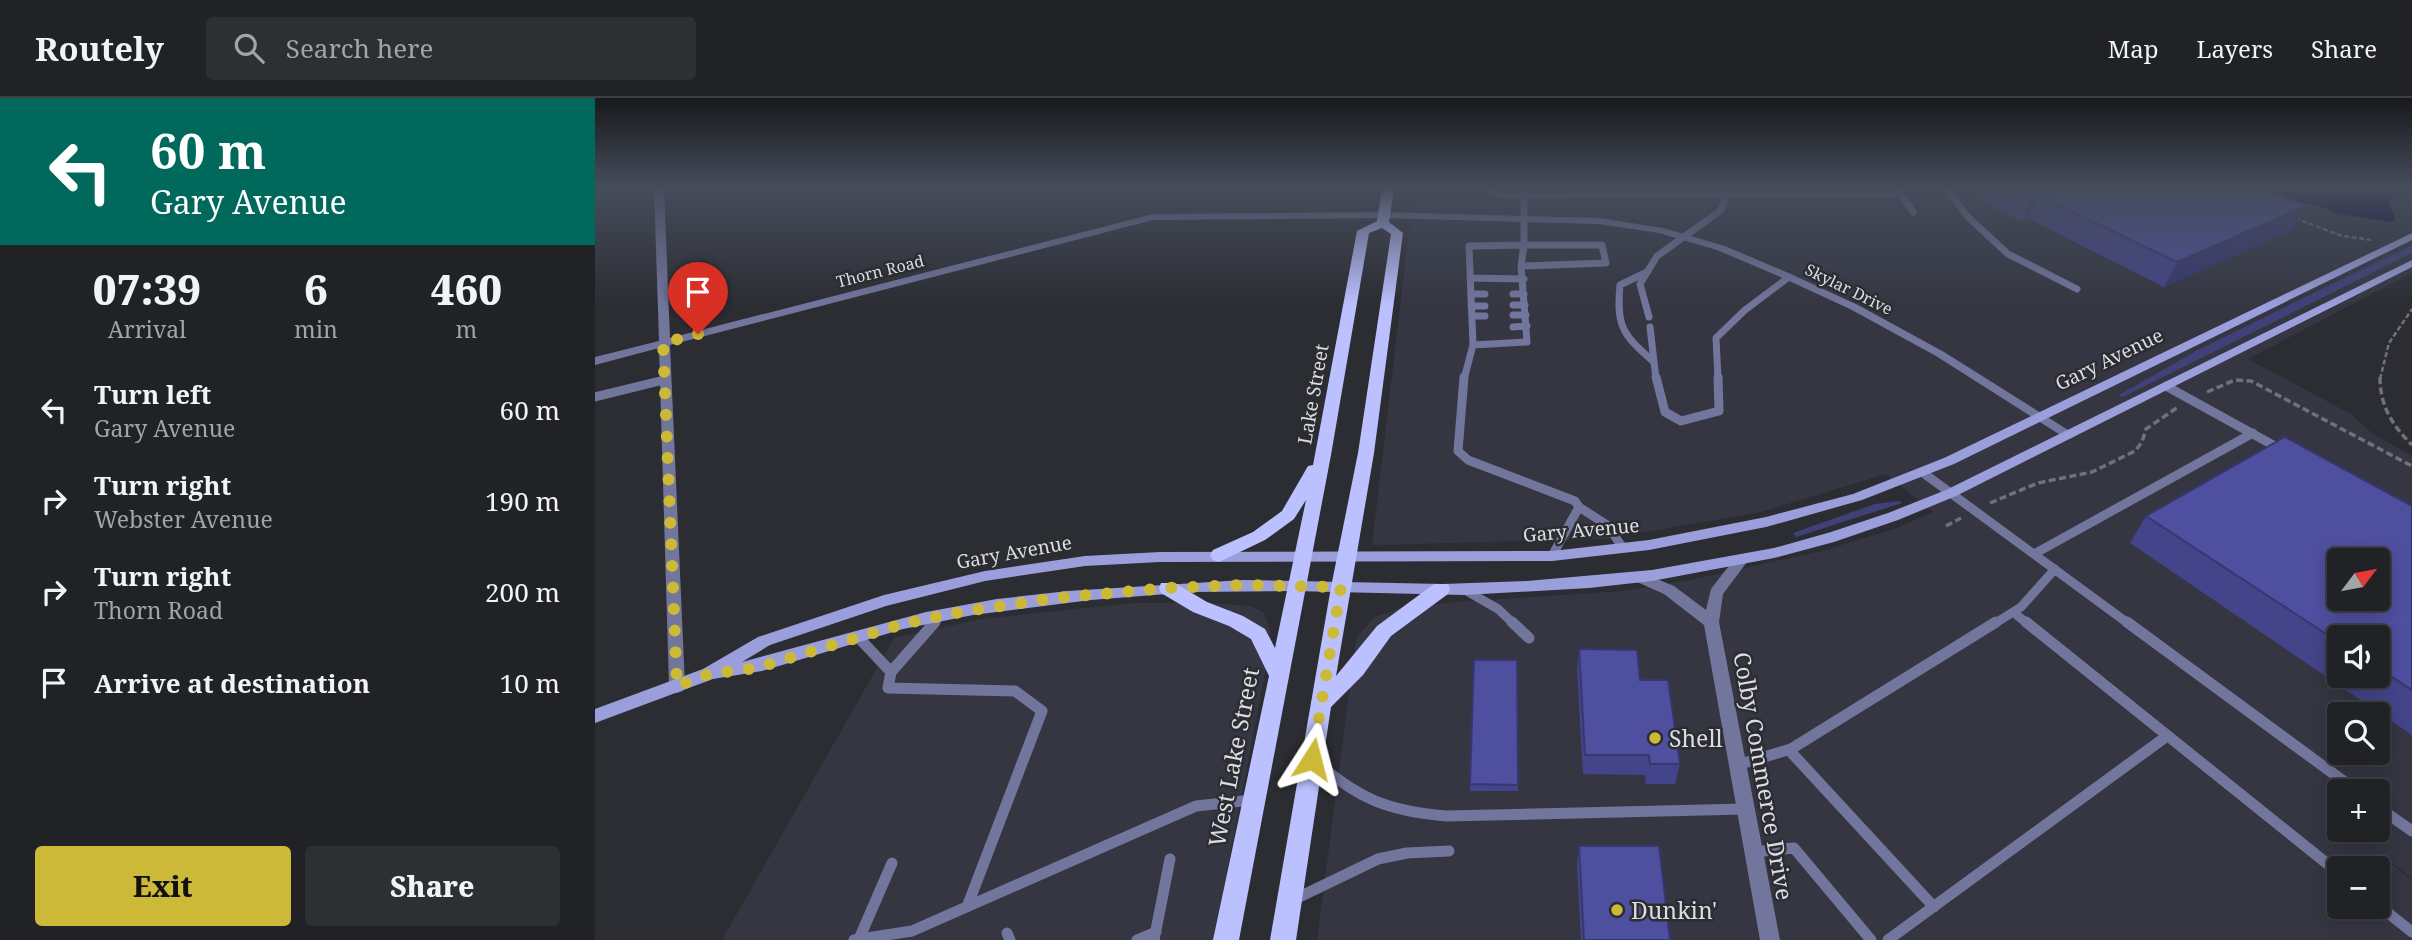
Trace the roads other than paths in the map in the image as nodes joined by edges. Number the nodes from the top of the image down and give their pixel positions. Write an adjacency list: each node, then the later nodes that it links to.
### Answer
1 (660, 227): 37 (street)
2 (1117, 227): 37 (street, Thorn Road)
3 (1369, 227): 48 (main road, Lake Street)
4 (1392, 227): 57 (main road)
5 (1523, 227): 11 (lane)
6 (1642, 227): 10 (street, Skylar Drive)
7 (1697, 227): 10 (lane)
8 (1979, 227): 18 (lane)
9 (2412, 236): 44 (main road, Gary Avenue)
10 (1683, 237): 14 (lane); 15 (street, Skylar Drive)
11 (1524, 245): 13 (lane); 13 (lane); 16 (lane)
12 (2412, 263): 42 (main road, Gary Avenue)
13 (1521, 266): 17 (lane)
14 (1647, 272): 31 (lane); 40 (lane)
15 (1789, 277): 40 (lane); 44 (street, Skylar Drive)
16 (1470, 278): 17 (lane); 19 (lane)
17 (1524, 279): 22 (lane)
18 (2077, 289)
19 (1471, 294): 20 (lane); 25 (lane)
20 (1485, 294)
21 (1513, 294): 22 (lane)
22 (1524, 294): 24 (lane)
23 (1513, 305): 24 (lane)
24 (1525, 305): 28 (lane)
25 (1471, 306): 26 (lane); 29 (lane)
26 (1485, 306)
27 (1513, 315): 28 (lane)
28 (1526, 315): 32 (lane)
29 (1472, 316): 30 (lane); 35 (lane)
30 (1485, 316)
31 (1649, 317)
32 (1527, 326): 33 (lane); 38 (lane)
33 (1513, 327)
34 (1650, 327): 40 (lane)
35 (1472, 328): 36 (lane); 38 (lane)
36 (1485, 328)
37 (663, 343): 39 (street, Thorn Road); 41 (street)
38 (1473, 345): 51 (lane)
39 (596, 362)
40 (1654, 362)
41 (664, 380): 43 (lane); 74 (street)
42 (2166, 386): 45 (lane); 46 (main road, Gary Avenue)
43 (595, 397)
44 (2041, 415): 46 (street, Skylar Drive); 49 (main road, Gary Avenue)
45 (2253, 433): 47 (lane); 53 (lane)
46 (2070, 435): 50 (main road, Gary Avenue)
47 (2287, 452)
48 (1323, 455): 54 (main road); 55 (main road, Lake Street)
49 (1922, 472): 50 (lane); 52 (main road, Gary Avenue)
50 (1951, 493): 53 (lane); 58 (main road, Gary Avenue)
51 (1579, 507): 52 (lane); 56 (lane)
52 (1623, 548): 56 (main road, Gary Avenue)
53 (2034, 554): 59 (lane)
54 (1219, 555): 55 (main road, Gary Avenue); 72 (main road, Gary Avenue)
55 (1302, 556): 57 (main road, Gary Avenue); 61 (main road, Lake Street)
56 (1552, 556): 57 (main road, Gary Avenue)
57 (1348, 557): 62 (main road)
58 (1740, 562): 60 (main road, Gary Avenue); 68 (street, Colby Commerce Drive)
59 (2055, 569): 66 (lane); 81 (lane)
60 (1642, 578): 65 (main road, Gary Avenue); 68 (street)
61 (1296, 585): 62 (main road, Gary Avenue); 63 (main road, Gary Avenue); 73 (main road, West Lake Street)
62 (1341, 587): 64 (main road, Gary Avenue); 75 (main road)
63 (1168, 588): 67 (main road, Gary Avenue); 73 (main road)
64 (1441, 589): 65 (main road, Gary Avenue); 75 (main road)
65 (1463, 589): 70 (lane)
66 (2013, 612): 77 (lane); 78 (lane)
67 (941, 615): 69 (main road, Gary Avenue); 71 (lane)
68 (1711, 622): 80 (street, Colby Commerce Drive)
69 (858, 637): 71 (lane); 72 (main road, Gary Avenue)
70 (1529, 638)
71 (891, 672): 93 (lane)
72 (709, 674): 74 (main road, Gary Avenue)
73 (1278, 675): 82 (main road, West Lake Street)
74 (677, 686): 76 (main road, Gary Avenue)
75 (1321, 703): 79 (main road)
76 (595, 716)
77 (2167, 736): 90 (lane); 92 (lane)
78 (1789, 750): 80 (lane); 92 (lane)
79 (1312, 759): 83 (lane); 91 (main road)
80 (1737, 765): 83 (street, Colby Commerce Drive)
81 (2341, 779)
82 (1254, 800): 93 (lane); 99 (main road, West Lake Street)
83 (1745, 809): 87 (street, Colby Commerce Drive)
84 (2390, 815): 85 (lane)
85 (2412, 831)
86 (1449, 851): 91 (lane)
87 (1753, 852): 101 (street, Colby Commerce Drive); 102 (lane)
88 (1170, 859): 96 (lane)
89 (892, 863): 97 (lane)
90 (2327, 864)
91 (1288, 902): 100 (main road)
92 (1934, 906): 103 (lane)
93 (967, 907): 97 (lane)
94 (2390, 915): 95 (lane)
95 (2412, 932)
96 (1155, 936): 98 (lane)
97 (856, 940)
98 (1137, 940)
99 (1226, 940)
100 (1283, 940)
101 (1770, 940)
102 (1871, 940)
103 (1888, 940)

